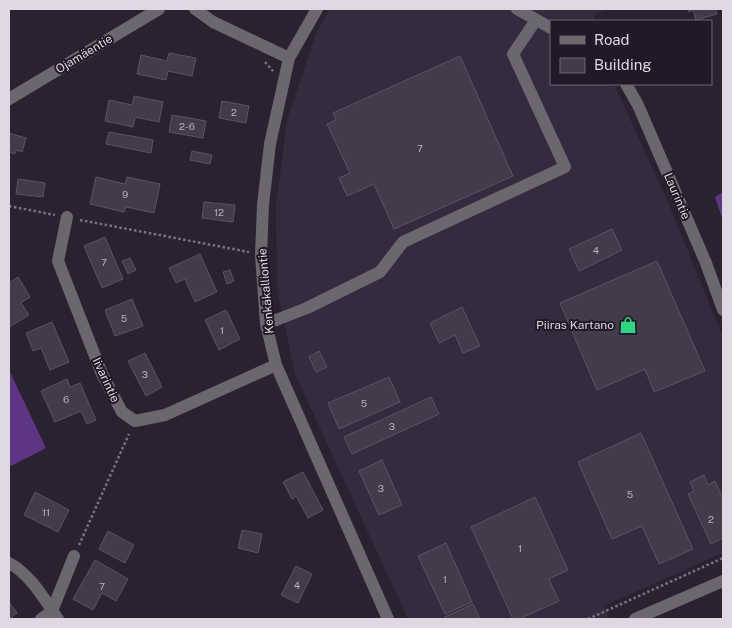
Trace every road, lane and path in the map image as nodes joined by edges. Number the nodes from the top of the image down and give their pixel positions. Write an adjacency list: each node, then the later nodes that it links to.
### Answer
1 (159, 9): 9 (street, Ojamäentie)
2 (195, 9): 7 (street)
3 (317, 9): 7 (street, Kenkäkalliontie)
4 (517, 9): 5 (street)
5 (536, 20): 6 (street); 14 (street)
6 (550, 27)
7 (289, 58): 12 (street, Kenkäkalliontie)
8 (627, 85): 13 (street, Laurintie)
9 (9, 99)
10 (9, 206): 11 (path)
11 (67, 217): 12 (path); 16 (street, Iivarintie)
12 (260, 255): 14 (street, Kenkäkalliontie)
13 (723, 310)
14 (266, 324): 15 (street, Kenkäkalliontie)
15 (276, 365): 16 (street); 24 (street, Kenkäkalliontie)
16 (135, 421): 17 (path)
17 (74, 556): 21 (street)
18 (723, 558): 22 (path)
19 (9, 564): 21 (street)
20 (723, 581): 27 (street)
21 (55, 615): 23 (street)
22 (598, 615): 25 (path); 26 (path)
23 (41, 619)
24 (388, 619)
25 (588, 619)
26 (600, 619)
27 (635, 619)

